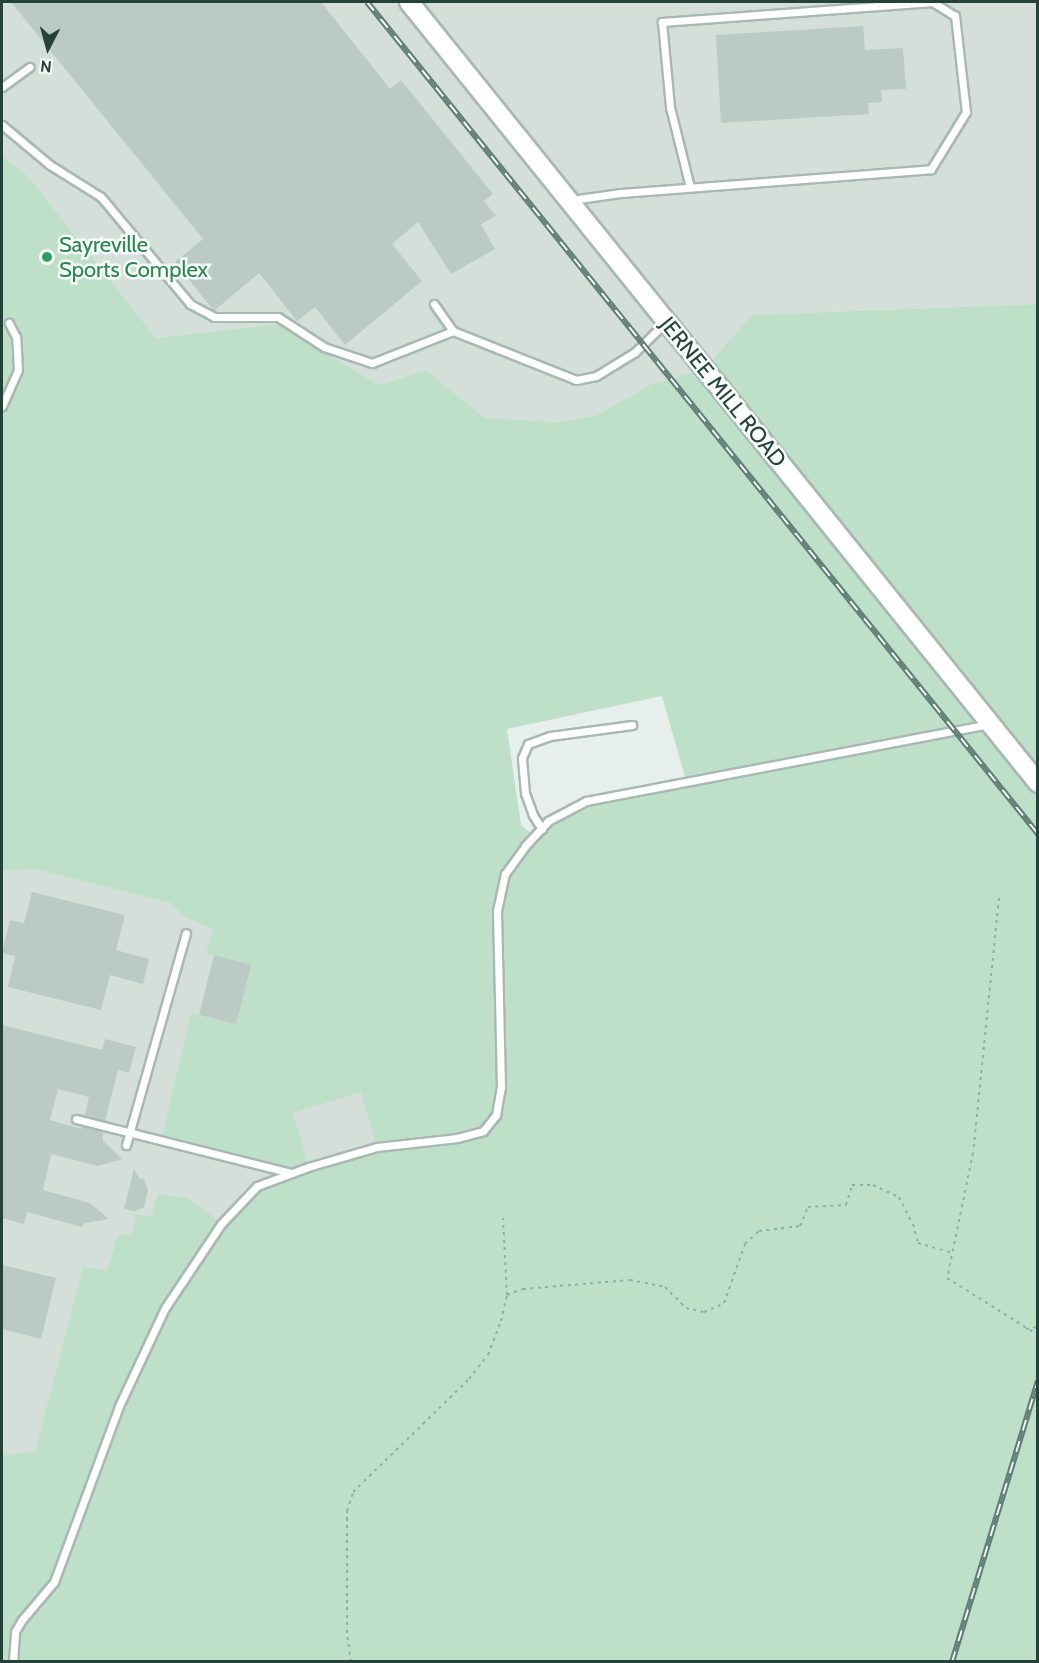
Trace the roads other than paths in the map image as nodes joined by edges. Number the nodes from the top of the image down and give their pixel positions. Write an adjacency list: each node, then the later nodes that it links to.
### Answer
1 (409, 2): 6 (street, JERNEE MILL ROAD)
2 (30, 67): 3 (lane)
3 (2, 87)
4 (2, 125): 10 (lane)
5 (690, 187): 5 (lane); 6 (lane)
6 (568, 200): 8 (street, JERNEE MILL ROAD)
7 (434, 304): 10 (lane)
8 (666, 322): 10 (lane); 12 (street, JERNEE MILL ROAD)
9 (9, 323): 11 (lane)
10 (453, 331)
11 (2, 406)
12 (990, 724): 14 (street, JERNEE MILL ROAD); 15 (lane)
13 (632, 725): 15 (lane)
14 (1038, 783)
15 (542, 829): 20 (lane)
16 (186, 933): 18 (lane)
17 (76, 1119): 18 (lane)
18 (129, 1133): 19 (lane); 20 (lane)
19 (126, 1145)
20 (291, 1173): 21 (lane)
21 (13, 1662)

